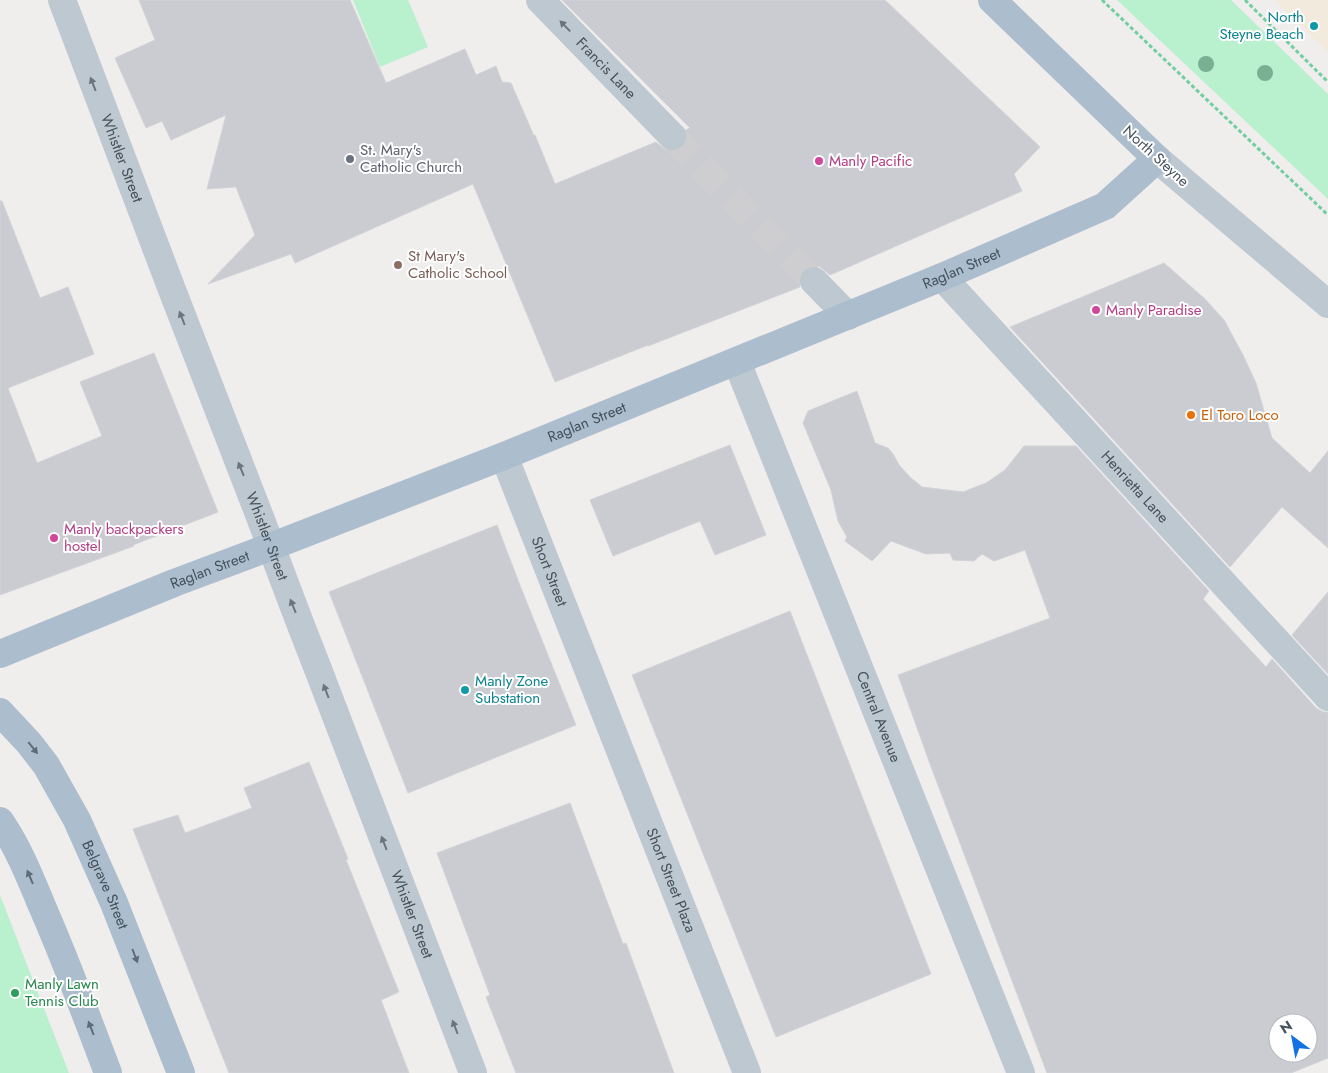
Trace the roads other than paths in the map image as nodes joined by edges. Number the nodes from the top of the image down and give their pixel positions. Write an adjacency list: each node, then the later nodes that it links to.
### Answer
1 (62, 0): 12 (street, Whistler Street, one-way to 1)
2 (540, 0): 4 (street, Francis Lane, one-way to 2)
3 (992, 0): 5 (main road, North Steyne)
4 (672, 136)
5 (1157, 159): 6 (main road, Raglan Street); 8 (street, North Steyne)
6 (942, 277): 9 (main road, Raglan Street); 15 (street, Henrietta Lane)
7 (814, 281): 9 (street)
8 (1328, 304)
9 (848, 316): 10 (main road, Raglan Street)
10 (737, 362): 11 (main road, Raglan Street); 22 (street, Central Avenue)
11 (504, 456): 12 (main road, Raglan Street); 14 (street, Short Street)
12 (270, 547): 13 (main road, Raglan Street); 20 (street, Whistler Street, one-way to 12)
13 (0, 654)
14 (595, 688): 21 (street, Short Street Plaza)
15 (1328, 697)
16 (0, 712): 19 (main road, Belgrave Street, one-way to 19)
17 (0, 821): 18 (main road, one-way to 17)
18 (108, 1073)
19 (181, 1073)
20 (472, 1073)
21 (747, 1073)
22 (1021, 1073)

